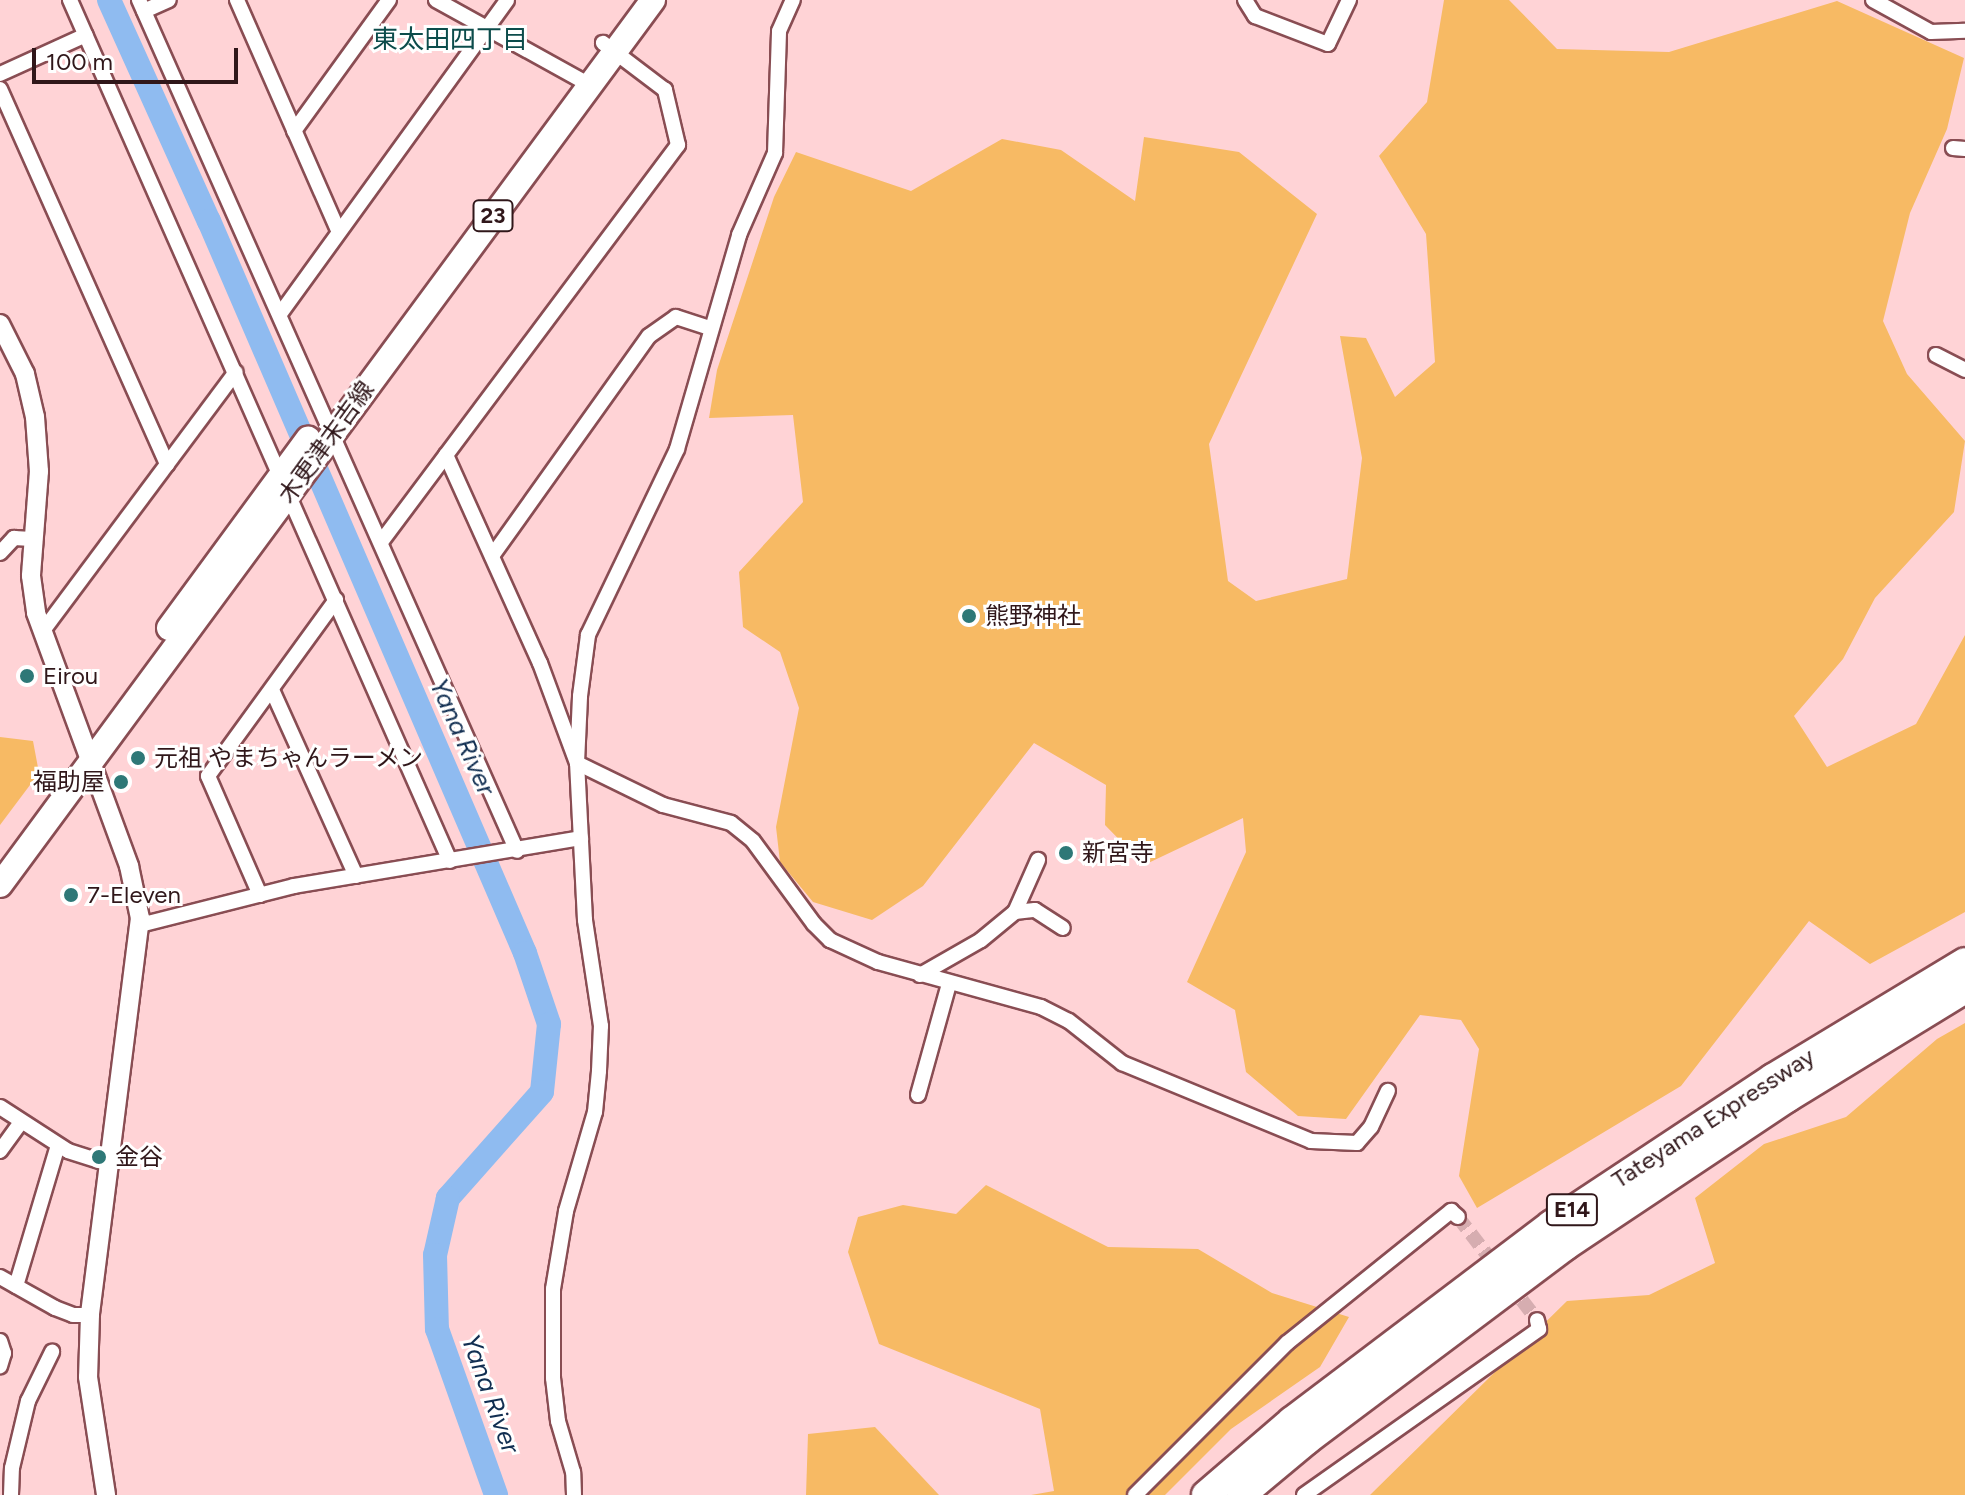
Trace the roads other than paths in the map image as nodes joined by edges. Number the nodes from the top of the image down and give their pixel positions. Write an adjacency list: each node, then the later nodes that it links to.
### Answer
1 (70, 0): 16 (street)
2 (169, 0): 13 (street)
3 (237, 0): 21 (street)
4 (389, 0): 21 (street)
5 (436, 0): 14 (street)
6 (507, 0): 14 (street)
7 (634, 0): 17 (main road, 木更津末吉線 / 23)
8 (653, 0): 17 (main road, 木更津末吉線 / 23)
9 (793, 0): 25 (street)
10 (1245, 0): 11 (street)
11 (1349, 0)
12 (1873, 0): 15 (street)
13 (142, 6): 23 (street)
14 (487, 27): 19 (street); 22 (street)
15 (1965, 31)
16 (86, 35): 18 (street); 28 (street)
17 (609, 48): 19 (main road, 木更津末吉線 / 23); 30 (street)
18 (0, 74)
19 (584, 82): 29 (main road, 木更津末吉線 / 23)
20 (0, 89): 31 (street)
21 (294, 131): 22 (street)
22 (339, 232): 23 (street)
23 (280, 314): 29 (street)
24 (0, 324): 33 (street)
25 (710, 328): 36 (street); 41 (street)
26 (1936, 355): 27 (street)
27 (1965, 370)
28 (236, 372): 31 (street); 32 (street)
29 (328, 424): 32 (main road, 木更津末吉線 / 23); 34 (street)
30 (446, 455): 34 (street); 36 (street)
31 (167, 464): 38 (street)
32 (285, 484): 37 (street); 40 (main road, 木更津末吉線 / 23)
33 (32, 539): 35 (street); 38 (street)
34 (381, 542): 43 (street)
35 (0, 553)
36 (492, 556): 41 (street)
37 (336, 600): 39 (street); 45 (street)
38 (42, 632): 40 (street)
39 (272, 690): 47 (street); 49 (street)
40 (86, 755): 44 (main road, 木更津末吉線 / 23); 48 (main road, 木更津末吉線 / 23); 51 (street)
41 (577, 763): 42 (street); 54 (street)
42 (581, 838): 43 (street); 74 (street)
43 (512, 852): 45 (street)
44 (0, 858)
45 (455, 860): 47 (street)
46 (1038, 860): 50 (street)
47 (356, 876): 49 (street)
48 (0, 885)
49 (260, 895): 51 (street)
50 (1015, 912): 52 (street); 54 (street)
51 (140, 925): 63 (street)
52 (1063, 928)
53 (1965, 962): 76 (highway, Tateyama Expressway / E14)
54 (920, 975): 55 (street)
55 (949, 984): 57 (street); 58 (street)
56 (1965, 989): 77 (highway, Tateyama Expressway / E14)
57 (1388, 1091)
58 (918, 1095)
59 (0, 1107): 60 (street)
60 (21, 1122): 61 (street); 62 (street)
61 (58, 1145): 63 (street); 66 (street)
62 (0, 1151)
63 (109, 1164): 67 (street)
64 (1458, 1217): 75 (street)
65 (0, 1277): 66 (street)
66 (16, 1286): 67 (street)
67 (90, 1315): 73 (street)
68 (1537, 1320): 78 (street)
69 (0, 1341): 71 (street)
70 (52, 1352): 72 (street)
71 (0, 1366)
72 (11, 1495)
73 (106, 1495)
74 (574, 1495)
75 (1135, 1495)
76 (1206, 1495)
77 (1241, 1495)
78 (1304, 1495)

